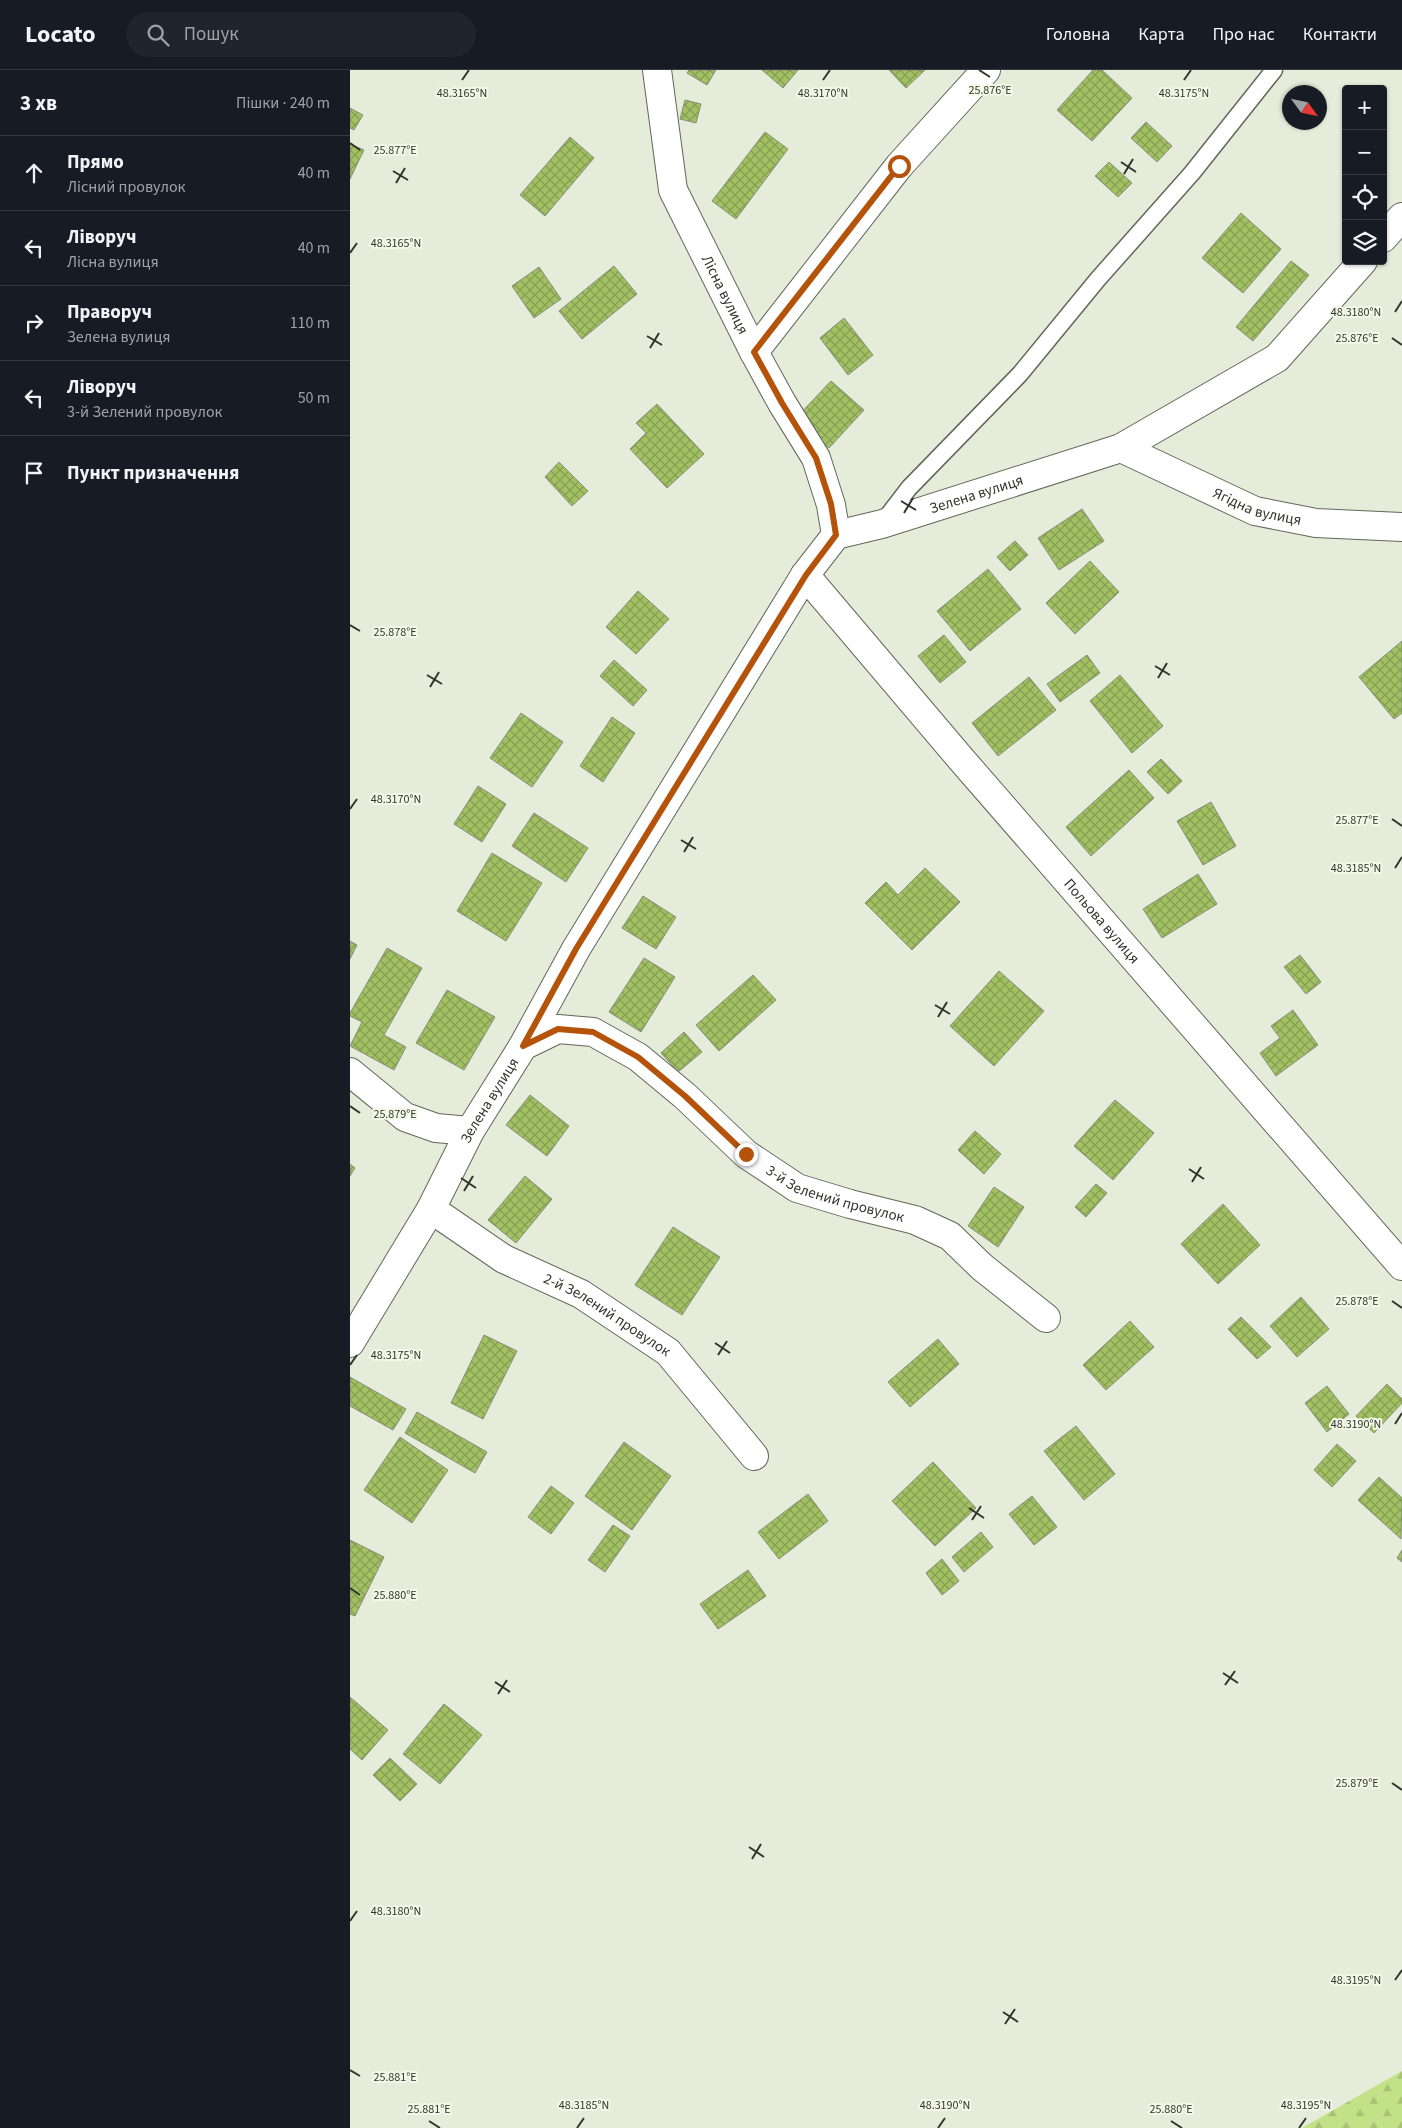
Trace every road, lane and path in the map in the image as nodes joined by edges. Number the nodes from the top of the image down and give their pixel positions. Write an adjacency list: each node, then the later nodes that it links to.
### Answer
1 (656, 70): 7 (street, Лісна вулиця)
2 (986, 70): 7 (street)
3 (1274, 70): 9 (lane)
4 (1402, 217): 5 (street)
5 (1387, 234)
6 (1359, 265): 8 (street, Зелена вулиця)
7 (754, 352): 11 (street, Лісна вулиця)
8 (1121, 448): 9 (street, Зелена вулиця); 10 (street, Ягідна вулиця)
9 (882, 524): 11 (street, Зелена вулиця)
10 (1402, 527)
11 (836, 535): 12 (street, Зелена вулиця)
12 (806, 575): 13 (street, Зелена вулиця); 17 (street, Польова вулиця)
13 (523, 1046): 15 (street, Зелена вулиця); 18 (street, 3-й Зелений провулок)
14 (350, 1072): 15 (street)
15 (470, 1131): 16 (street, Зелена вулиця)
16 (431, 1209): 19 (street, Зелена вулиця); 20 (street, 2-й Зелений провулок)
17 (1402, 1266)
18 (1046, 1318)
19 (350, 1343)
20 (754, 1456)

